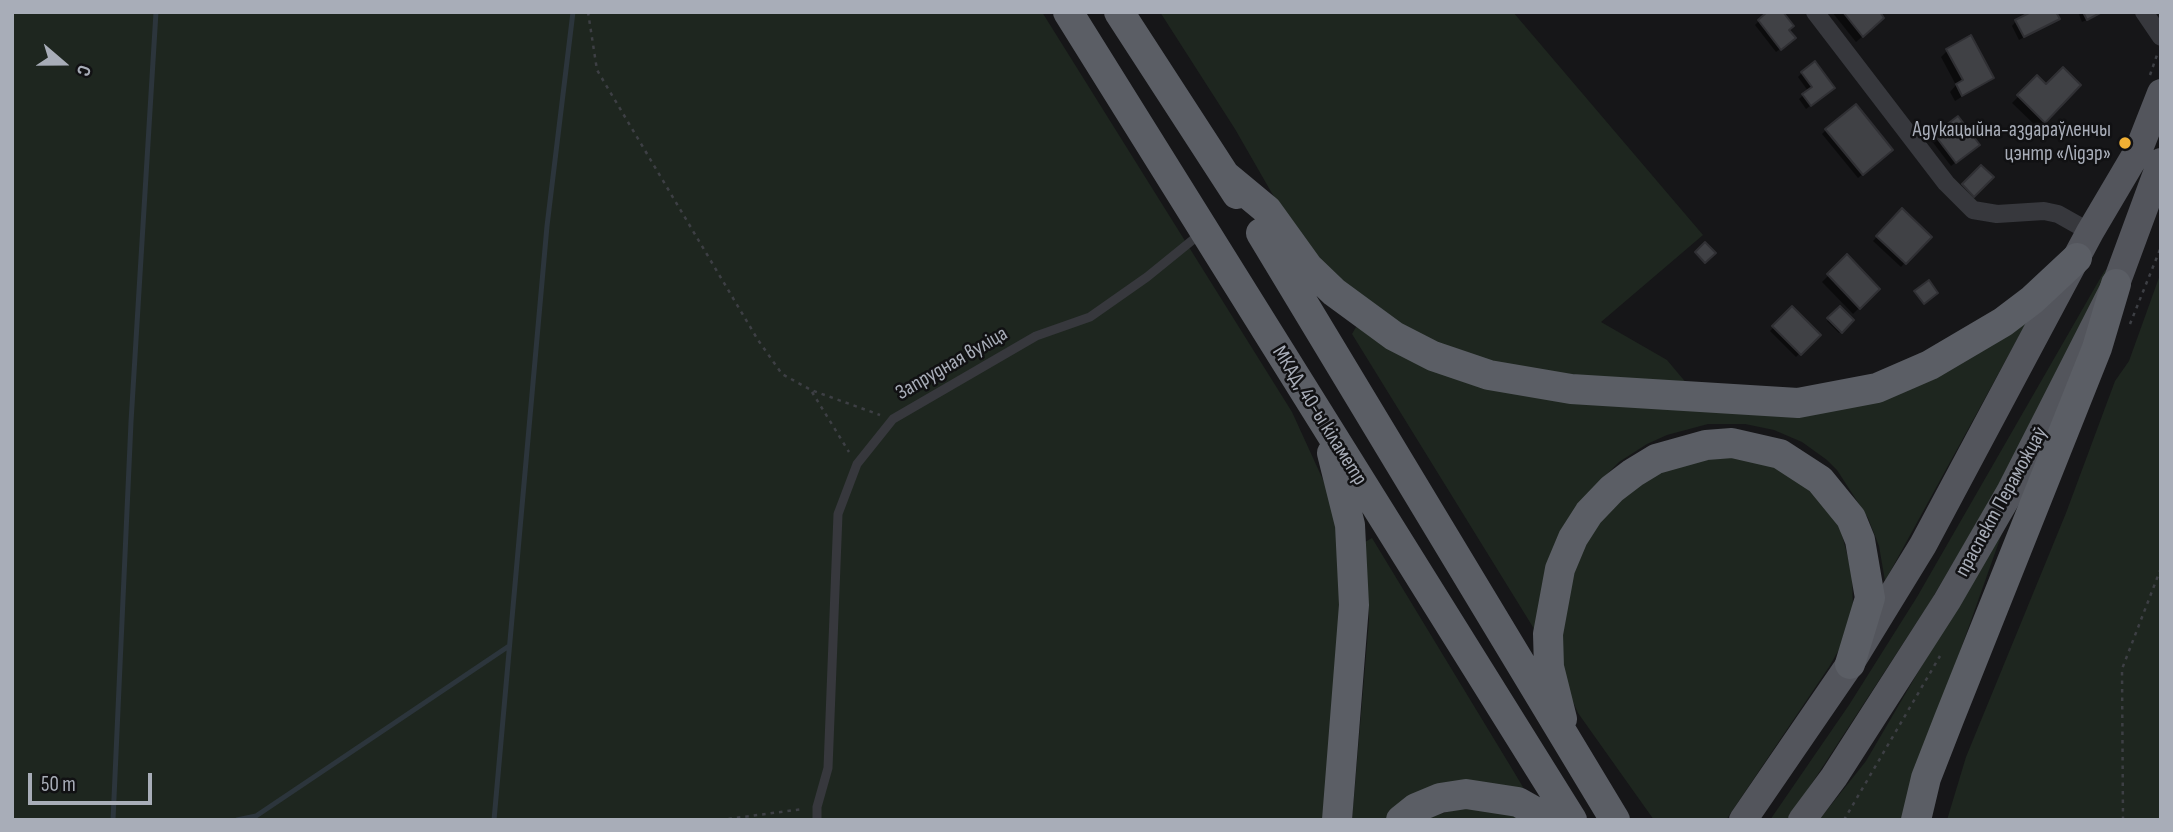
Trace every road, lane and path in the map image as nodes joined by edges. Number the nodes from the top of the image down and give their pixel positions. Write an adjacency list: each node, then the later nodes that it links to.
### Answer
1 (588, 12): 14 (path)
2 (1068, 12): 10 (highway, МКАД, 40-ы кіламетр)
3 (1119, 12): 9 (highway, МКАД, 40-ы кіламетр)
4 (1815, 12): 11 (street)
5 (2144, 12): 6 (street)
6 (2161, 37)
7 (2161, 93): 11 (main road)
8 (2161, 162): 13 (main road, праспект Пераможцаў)
9 (1226, 176): 12 (highway); 20 (highway, МКАД, 40-ы кіламетр)
10 (1204, 231): 15 (lane, Запрудная вуліца); 16 (highway, МКАД, 40-ы кіламетр)
11 (2090, 232): 12 (main road)
12 (2077, 258): 13 (main road); 19 (main road)
13 (2119, 276): 30 (main road, праспект Пераможцаў); 31 (highway)
14 (811, 390): 15 (path); 17 (path)
15 (893, 419): 17 (lane, Запрудная вуліца)
16 (1325, 426): 24 (highway); 27 (highway, МКАД, 40-ы кіламетр)
17 (857, 464): 21 (lane, Запрудная вуліца)
18 (2161, 568): 32 (path)
19 (1850, 664): 20 (highway); 29 (main road)
20 (1568, 747): 28 (highway, МКАД, 40-ы кіламетр)
21 (817, 807): 22 (path); 23 (lane, Запрудная вуліца)
22 (720, 820)
23 (817, 820)
24 (1337, 820)
25 (1402, 820): 26 (highway)
26 (1550, 820)
27 (1572, 820)
28 (1615, 820)
29 (1743, 820)
30 (1802, 820)
31 (1916, 820)
32 (2123, 820)

